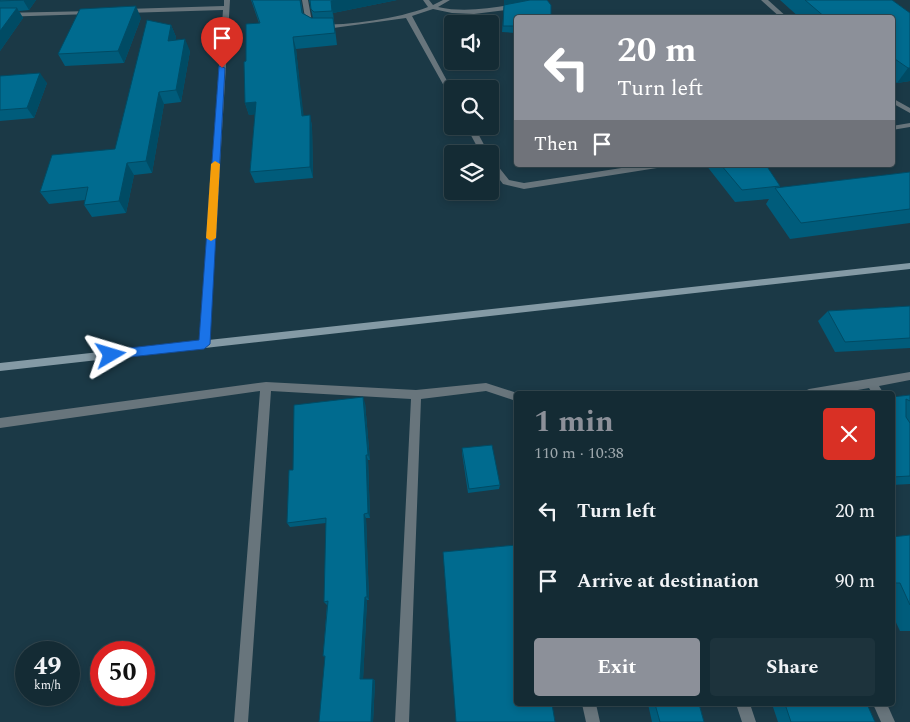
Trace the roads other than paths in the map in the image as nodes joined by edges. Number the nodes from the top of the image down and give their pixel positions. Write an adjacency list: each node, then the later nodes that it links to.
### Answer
1 (305, 0): 11 (street)
2 (426, 0): 7 (street)
3 (447, 0): 7 (street)
4 (764, 0): 12 (street)
5 (226, 4): 9 (street); 21 (street)
6 (522, 6): 7 (street)
7 (431, 7): 11 (street)
8 (98, 12): 10 (street)
9 (118, 12)
10 (0, 15)
11 (408, 15): 13 (street)
12 (782, 15)
13 (444, 80)
14 (895, 102): 15 (street)
15 (910, 110)
16 (910, 125): 17 (street)
17 (895, 128)
18 (644, 167): 19 (street)
19 (499, 173)
20 (910, 266): 21 (main road)
21 (204, 344): 22 (main road)
22 (0, 367)
23 (910, 376): 24 (street)
24 (872, 382): 26 (street); 27 (street)
25 (266, 386): 28 (street); 30 (street); 34 (street)
26 (824, 391)
27 (877, 391)
28 (416, 395): 29 (street); 35 (street)
29 (514, 395)
30 (0, 423)
31 (589, 706): 36 (street)
32 (744, 706): 37 (street)
33 (881, 706): 38 (street)
34 (241, 722)
35 (402, 722)
36 (593, 722)
37 (749, 722)
38 (888, 722)

